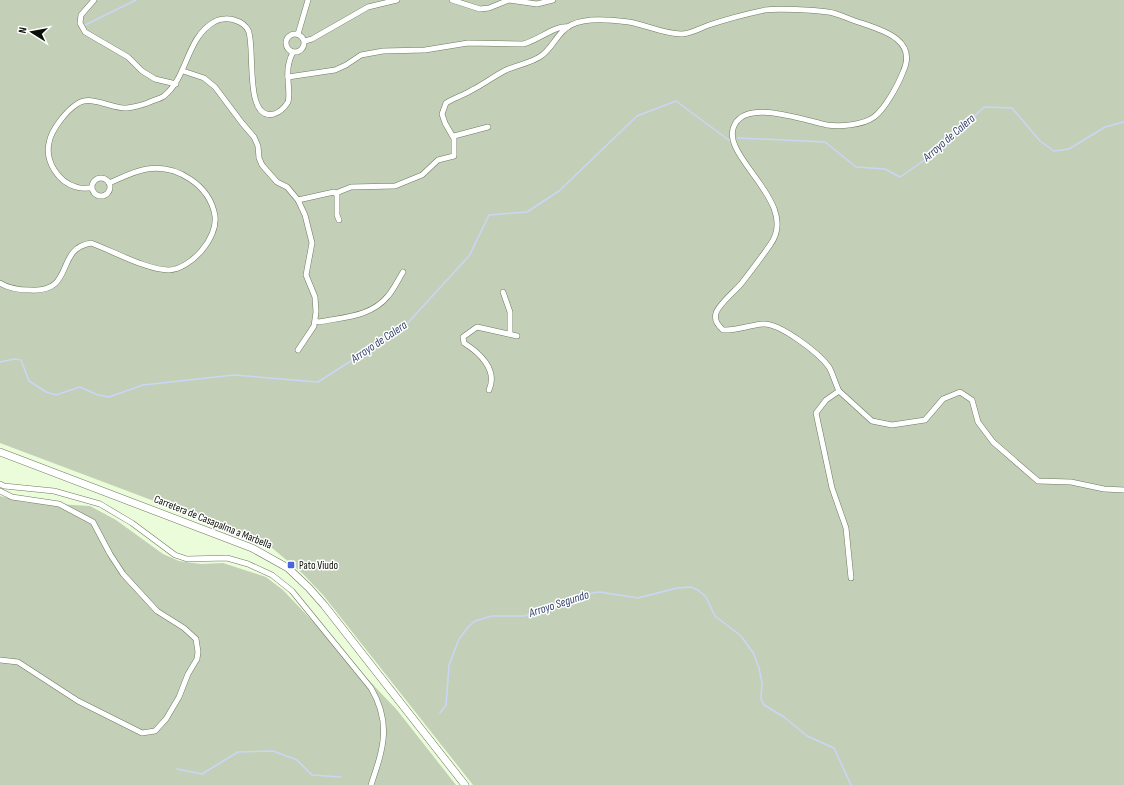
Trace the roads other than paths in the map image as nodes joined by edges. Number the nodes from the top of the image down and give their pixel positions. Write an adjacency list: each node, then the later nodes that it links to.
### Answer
1 (94, 0): 12 (street)
2 (308, 0): 7 (street)
3 (397, 0): 8 (street)
4 (452, 0): 5 (street)
5 (553, 0)
6 (568, 26): 11 (street); 14 (street); 28 (street)
7 (298, 34): 8 (street); 9 (street)
8 (305, 41): 9 (street)
9 (293, 52): 11 (street)
10 (183, 71): 11 (street); 12 (street); 18 (street)
11 (288, 77)
12 (176, 84): 16 (street)
13 (488, 127): 14 (street)
14 (453, 137): 17 (street)
15 (110, 183): 16 (street); 16 (street); 21 (street)
16 (91, 188)
17 (336, 192): 18 (street); 19 (street)
18 (298, 200): 23 (street)
19 (339, 220)
20 (403, 272): 23 (street)
21 (0, 283)
22 (503, 292): 24 (street)
23 (316, 320): 26 (street)
24 (510, 334): 25 (street); 27 (street)
25 (517, 336)
26 (298, 350)
27 (489, 390)
28 (838, 390): 31 (street); 33 (street)
29 (0, 452): 36 (main road, Carretera de Casapalma a Marbella)
30 (0, 484): 35 (street)
31 (1124, 490)
32 (0, 491): 34 (street)
33 (851, 578)
34 (0, 660)
35 (371, 785)
36 (465, 785)

